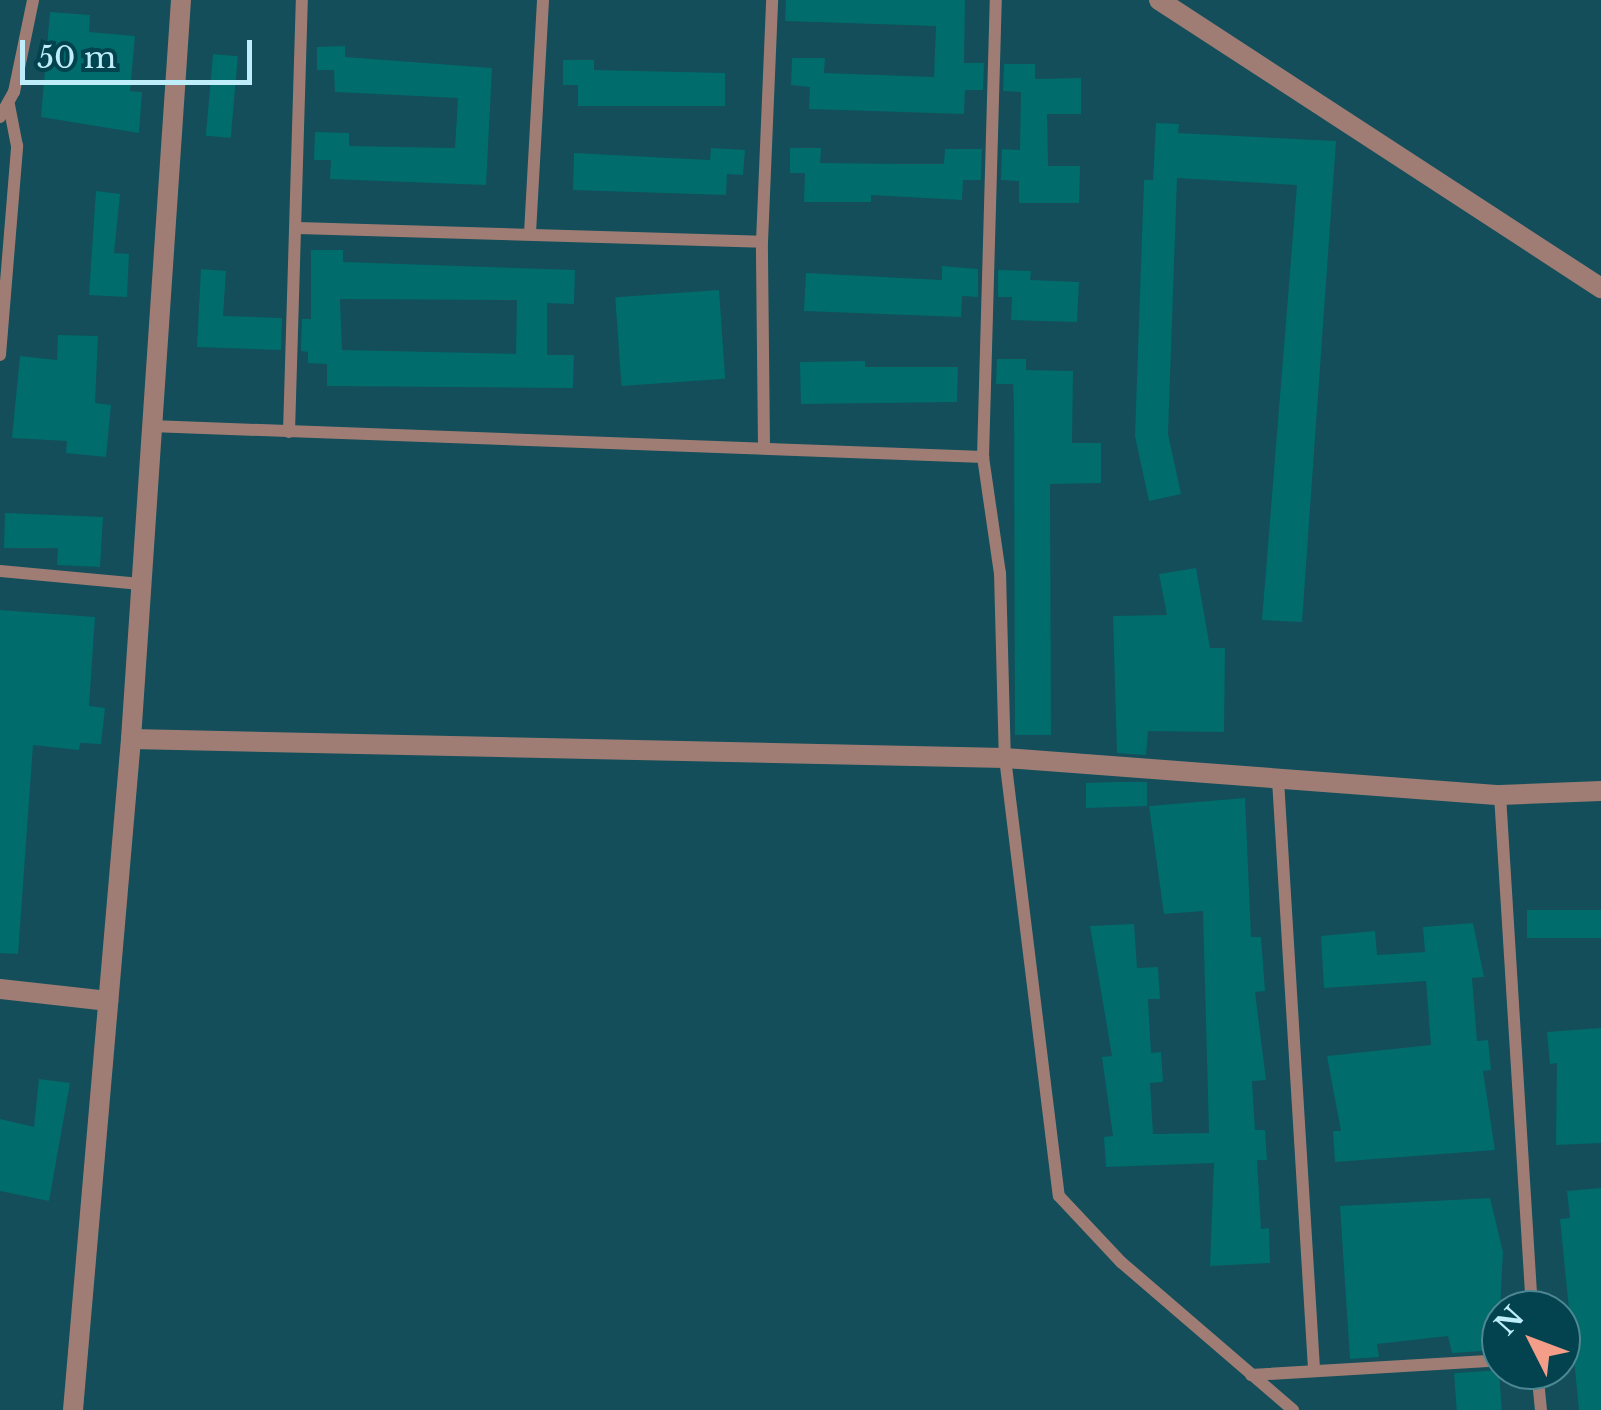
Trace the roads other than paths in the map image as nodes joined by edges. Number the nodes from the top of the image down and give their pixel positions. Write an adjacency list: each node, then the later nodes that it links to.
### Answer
1 (32, 0): 8 (lane)
2 (181, 0): 14 (street)
3 (302, 0): 9 (lane)
4 (542, 0): 10 (lane)
5 (772, 0): 11 (lane)
6 (996, 0): 17 (lane)
7 (1159, 0): 12 (street)
8 (5, 111): 13 (lane)
9 (298, 228): 10 (lane); 15 (lane)
10 (530, 233): 11 (lane)
11 (762, 242): 16 (lane)
12 (1601, 288)
13 (0, 355)
14 (151, 426): 15 (lane); 19 (street)
15 (289, 432): 16 (lane)
16 (764, 446): 17 (lane)
17 (982, 456): 21 (lane)
18 (0, 570): 19 (lane)
19 (140, 584): 20 (street)
20 (131, 739): 21 (street); 26 (street)
21 (1005, 758): 22 (street); 30 (lane)
22 (1278, 780): 24 (street); 29 (lane)
23 (1601, 792): 24 (street)
24 (1500, 796): 27 (lane)
25 (0, 989): 26 (street)
26 (108, 1001): 31 (street)
27 (1531, 1290)
28 (1481, 1362): 29 (lane)
29 (1314, 1369): 30 (lane)
30 (1251, 1375): 32 (lane)
31 (73, 1410)
32 (1292, 1410)

